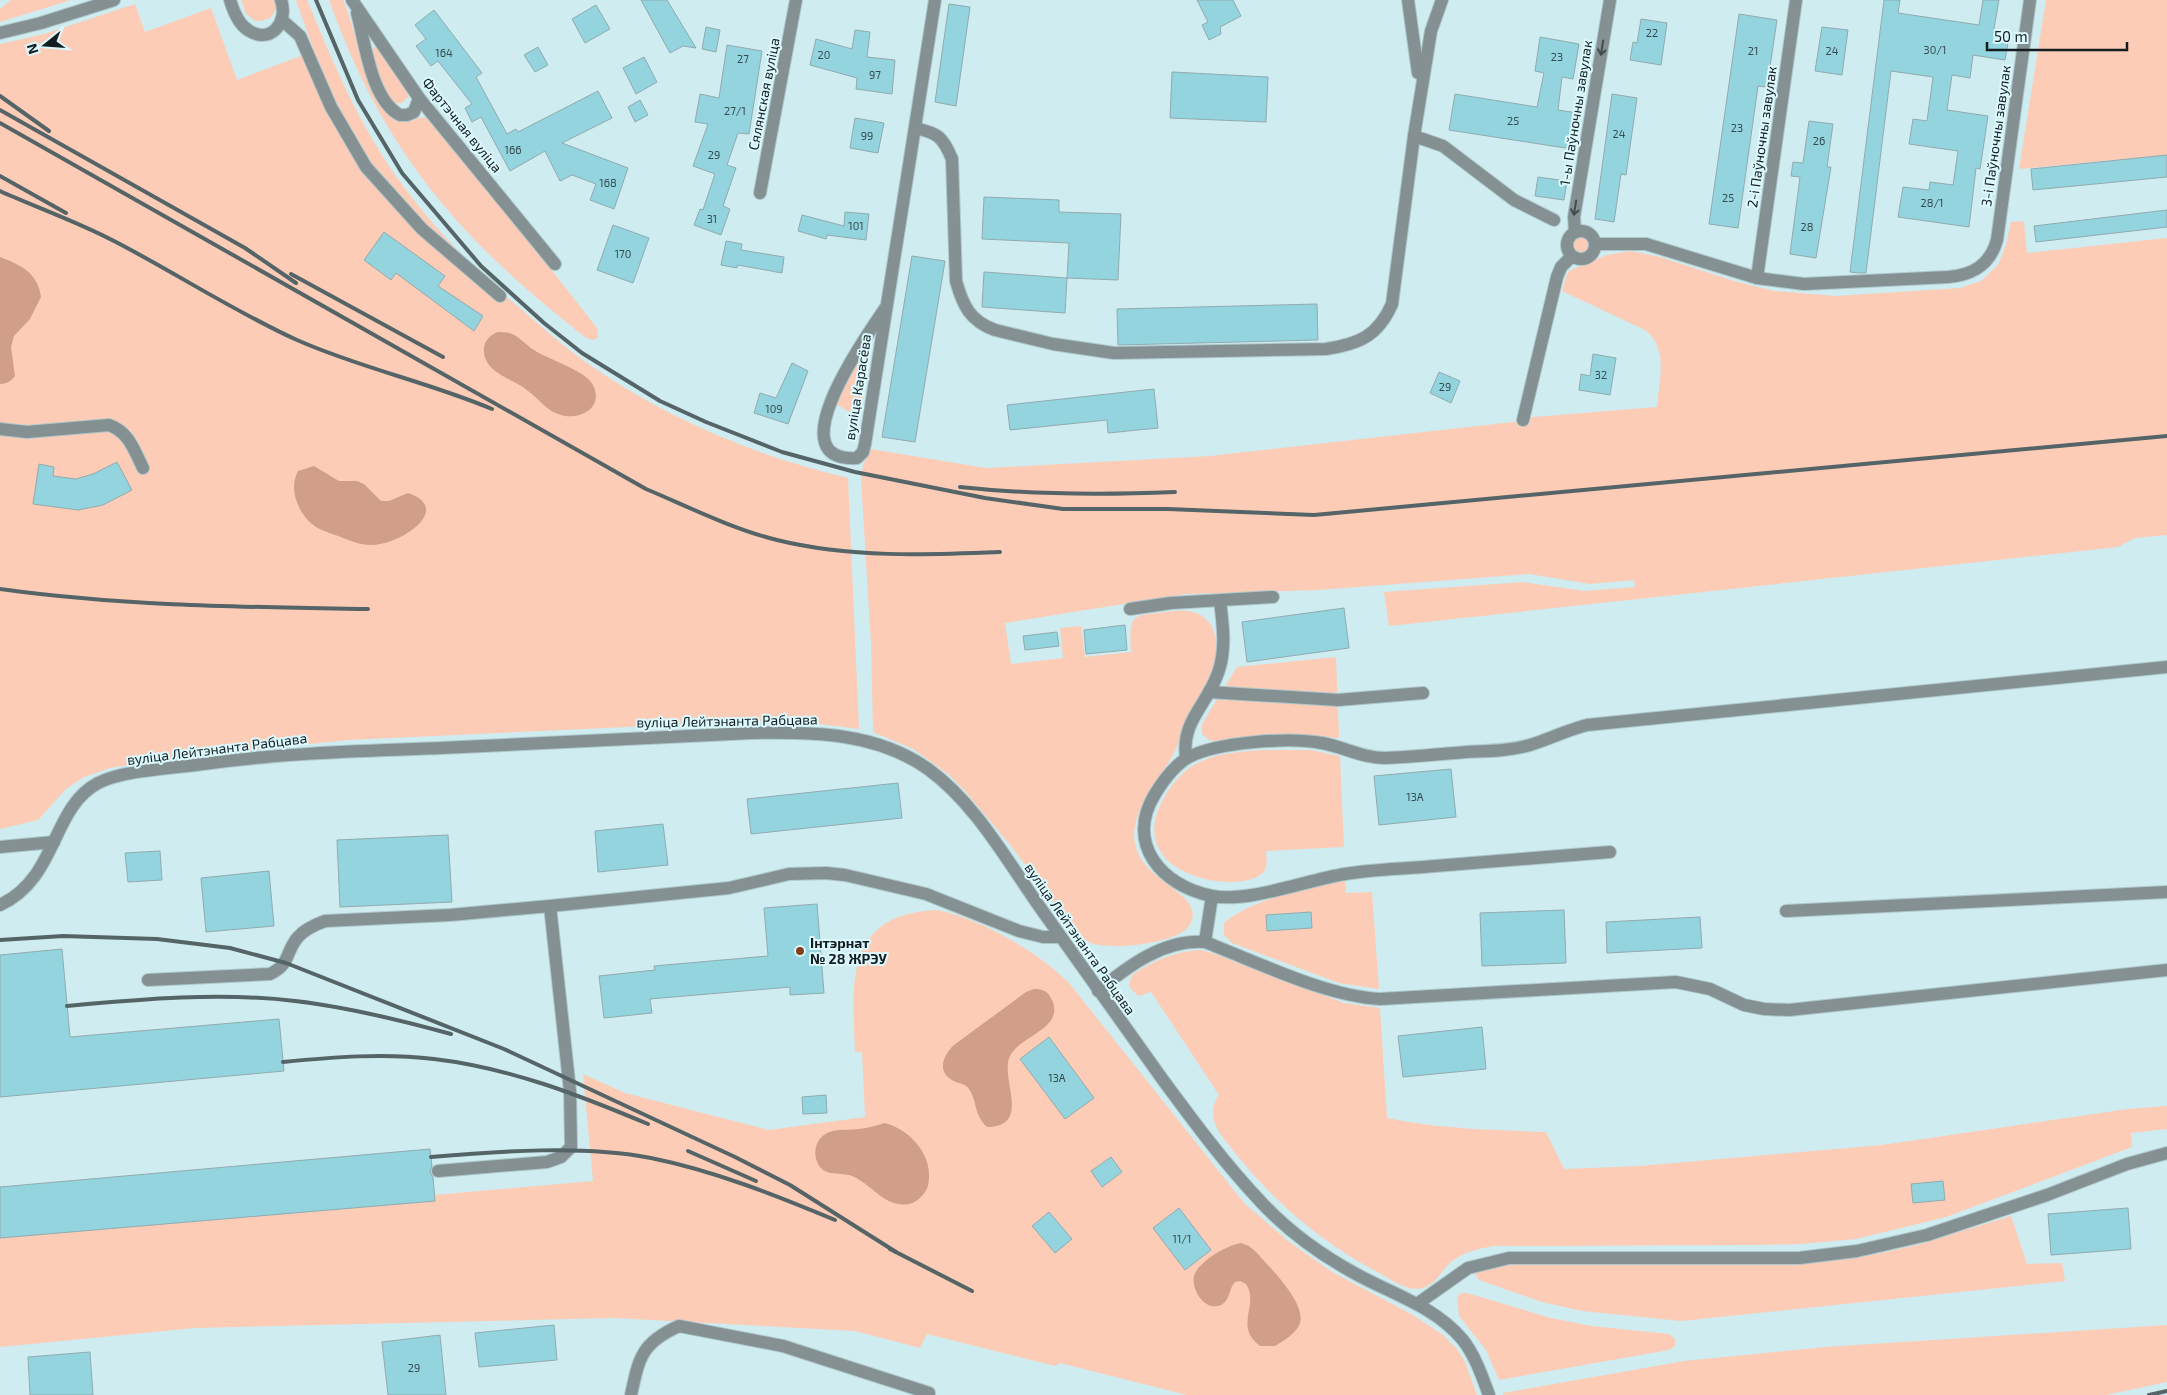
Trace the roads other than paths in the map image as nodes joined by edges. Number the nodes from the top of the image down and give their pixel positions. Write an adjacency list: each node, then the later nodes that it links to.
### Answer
1 (114, 0): 13 (street)
2 (230, 0): 12 (street)
3 (281, 0): 12 (street)
4 (796, 0): 18 (street, Сялянская вуліца)
5 (935, 0): 16 (street, вуліца Карасёва)
6 (1408, 0): 14 (street)
7 (1442, 0): 14 (street)
8 (1610, 0): 20 (street, 1-ы Паўночны завулак, one-way to 20)
9 (1796, 0): 24 (street, 2-і Паўночны завулак)
10 (2030, 0): 24 (street, 3-і Паўночны завулак)
11 (354, 2): 15 (street, Фартэчная вуліца); 15 (street)
12 (283, 21): 25 (street)
13 (0, 33)
14 (1420, 96): 17 (street)
15 (420, 98): 23 (street, Фартэчная вуліца)
16 (915, 128): 17 (street); 26 (street, вуліца Карасёва)
17 (1414, 136): 19 (street)
18 (760, 193)
19 (1554, 220)
20 (1575, 232): 21 (street); 22 (street, 1-ы Паўночны завулак)
21 (1595, 244): 22 (street); 24 (street)
22 (1572, 256): 27 (street)
23 (555, 264)
24 (1758, 278)
25 (500, 296)
26 (886, 307): 26 (street, вуліца Карасёва)
27 (1523, 420)
28 (0, 428): 29 (street)
29 (143, 468)
30 (1273, 597): 31 (street)
31 (1220, 602): 32 (street); 34 (street)
32 (1130, 609)
33 (2167, 667): 36 (street)
34 (1210, 692): 35 (street); 36 (street)
35 (1423, 693)
36 (1186, 758): 41 (street)
37 (54, 842): 38 (street); 42 (street, вуліца Лейтэнанта Рабцава); 45 (street, вуліца Лейтэнанта Рабцава)
38 (0, 848)
39 (1610, 852): 41 (street)
40 (2167, 892): 44 (street)
41 (1212, 896): 46 (street)
42 (0, 904)
43 (550, 906): 45 (street); 48 (street); 51 (street)
44 (1786, 910)
45 (1061, 937): 49 (street, вуліца Лейтэнанта Рабцава)
46 (1206, 942): 47 (street); 49 (street)
47 (2167, 970)
48 (148, 980)
49 (1098, 991): 52 (street, вуліца Лейтэнанта Рабцава)
50 (2167, 1152): 52 (street)
51 (438, 1171)
52 (1417, 1304): 55 (street, вуліца Лейтэнанта Рабцава)
53 (929, 1393): 54 (street)
54 (631, 1395)
55 (1489, 1395)

